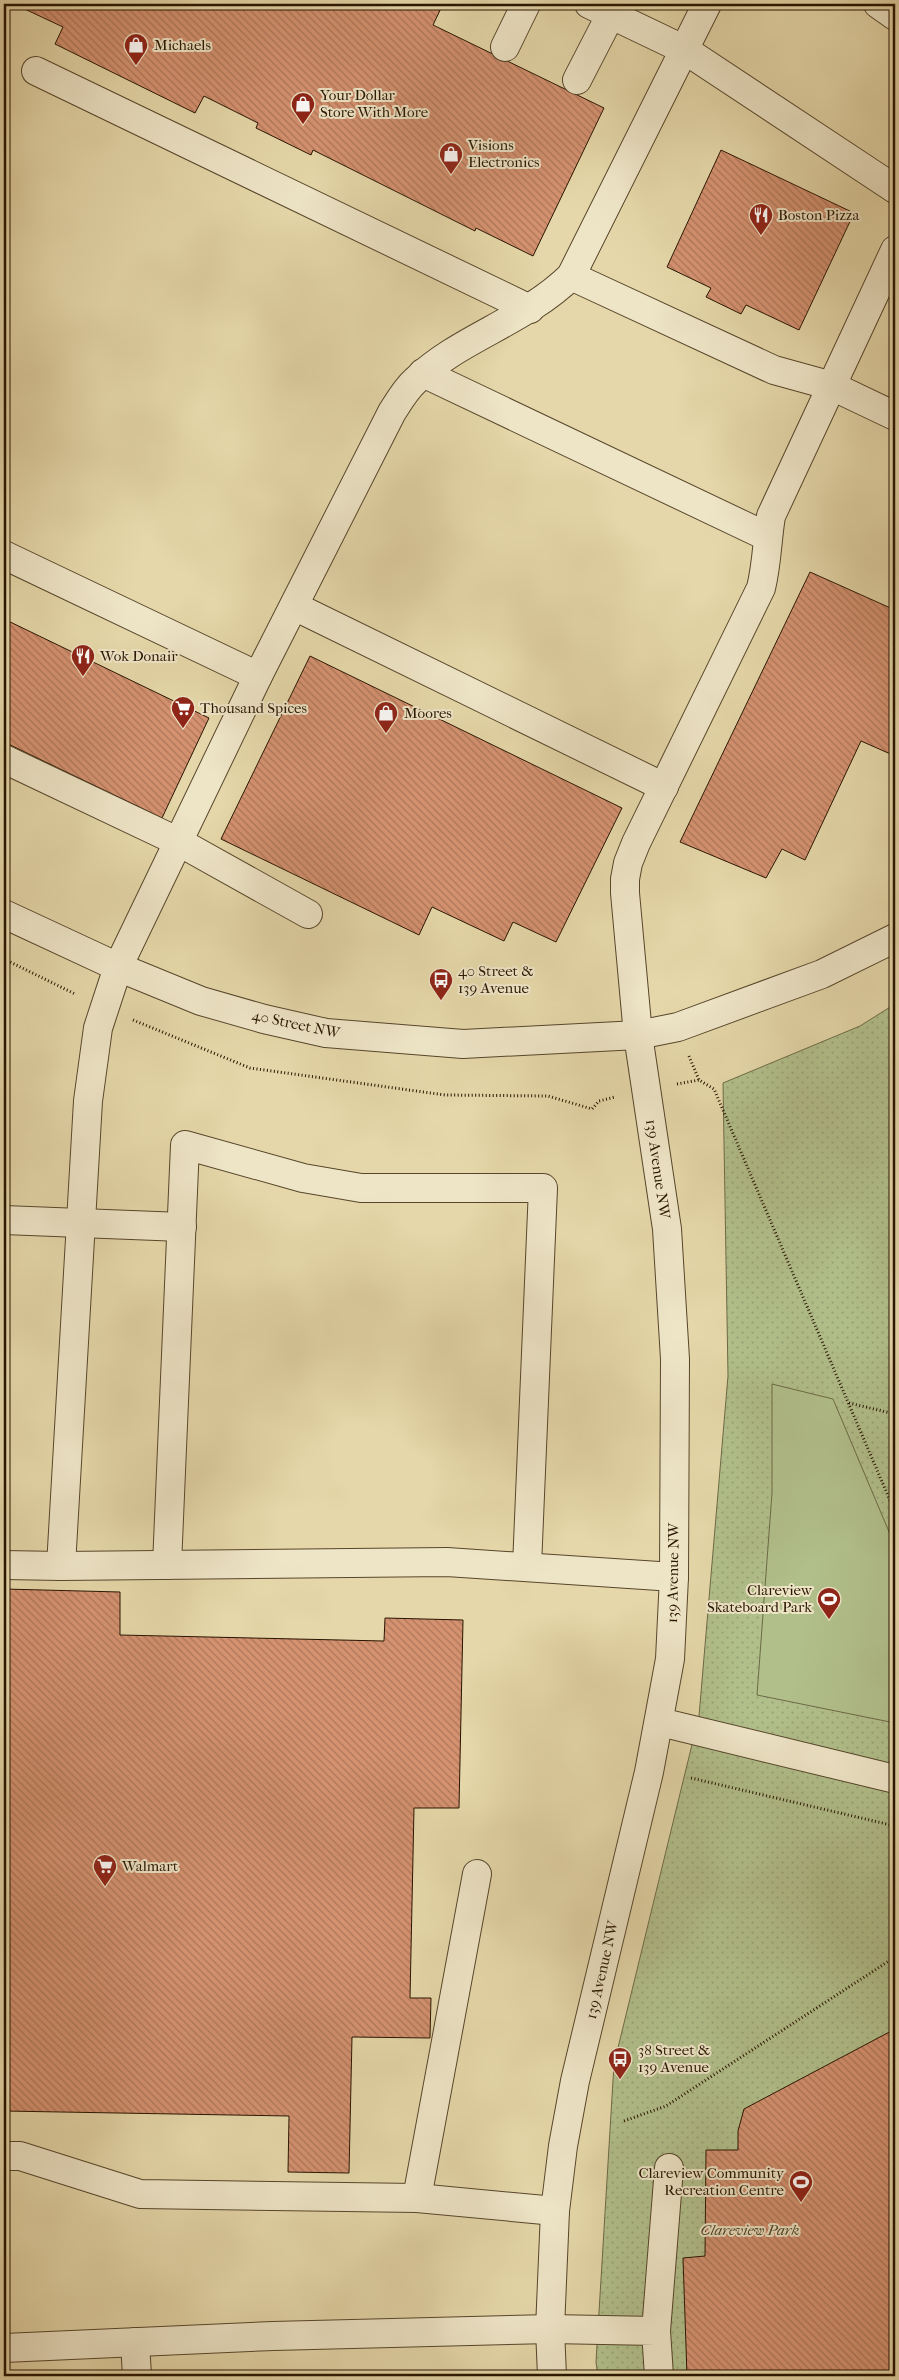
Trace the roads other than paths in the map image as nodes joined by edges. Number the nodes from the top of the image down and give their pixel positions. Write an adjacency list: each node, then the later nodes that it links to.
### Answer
1 (526, 4): 6 (street)
2 (707, 4): 7 (street)
3 (878, 4): 5 (street)
4 (600, 9): 7 (street); 9 (street)
5 (895, 16)
6 (505, 48)
7 (685, 50): 10 (street); 12 (street)
8 (36, 71): 13 (street)
9 (577, 80)
10 (895, 189)
11 (895, 250): 15 (street, 139 Avenue NW)
12 (571, 276): 13 (street); 15 (street)
13 (530, 309): 14 (street)
14 (423, 373): 17 (street); 19 (street)
15 (832, 386): 16 (street); 17 (street, 139 Avenue NW)
16 (895, 416)
17 (768, 537): 22 (street, 139 Avenue NW)
18 (4, 555): 20 (street)
19 (294, 606): 20 (street); 22 (street)
20 (258, 676): 23 (street)
21 (4, 759): 23 (street)
22 (664, 787): 28 (street, 139 Avenue NW)
23 (178, 842): 25 (street); 27 (street)
24 (4, 914): 27 (street, 40 Street NW)
25 (308, 914)
26 (895, 938): 28 (street)
27 (118, 967): 28 (street, 40 Street NW); 30 (street)
28 (638, 1035): 36 (street, 139 Avenue NW)
29 (4, 1220): 30 (street)
30 (81, 1224): 31 (street); 34 (street)
31 (182, 1227): 33 (street); 35 (street)
32 (4, 1565): 34 (street)
33 (167, 1565): 34 (street); 35 (street)
34 (61, 1566)
35 (527, 1566): 36 (street)
36 (674, 1577): 37 (street, 139 Avenue NW)
37 (660, 1722): 38 (street); 43 (street, 139 Avenue NW)
38 (895, 1779)
39 (476, 1874): 42 (street)
40 (4, 2156): 42 (street)
41 (669, 2168): 45 (street)
42 (417, 2198): 43 (street)
43 (555, 2211): 44 (street, 139 Avenue NW)
44 (550, 2329): 45 (street); 46 (street); 49 (street, 139 Avenue NW)
45 (656, 2331): 50 (street)
46 (135, 2342): 47 (street); 48 (street)
47 (4, 2348)
48 (137, 2376)
49 (552, 2376)
50 (659, 2376)

